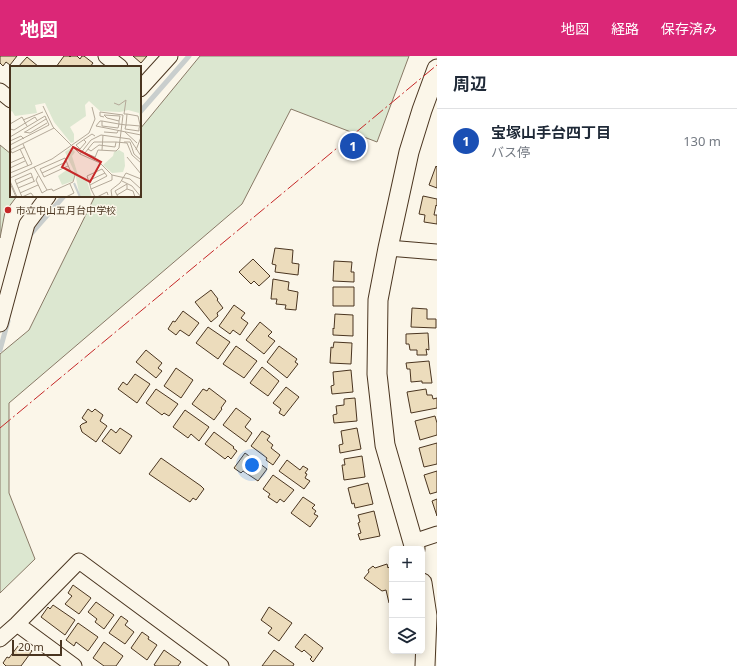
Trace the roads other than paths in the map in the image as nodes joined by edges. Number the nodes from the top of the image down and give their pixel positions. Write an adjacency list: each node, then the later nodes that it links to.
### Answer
1 (106, 56): 3 (street)
2 (170, 56): 5 (street)
3 (119, 66)
4 (437, 68): 9 (street)
5 (141, 85)
6 (0, 91): 7 (street)
7 (10, 99)
8 (47, 197): 11 (street)
9 (388, 248): 10 (street); 13 (street)
10 (437, 252)
11 (0, 324)
12 (437, 534): 13 (street)
13 (414, 545)
14 (425, 603): 19 (street)
15 (17, 624): 16 (street); 17 (street); 18 (street)
16 (0, 639)
17 (74, 666)
18 (222, 666)
19 (425, 666)

